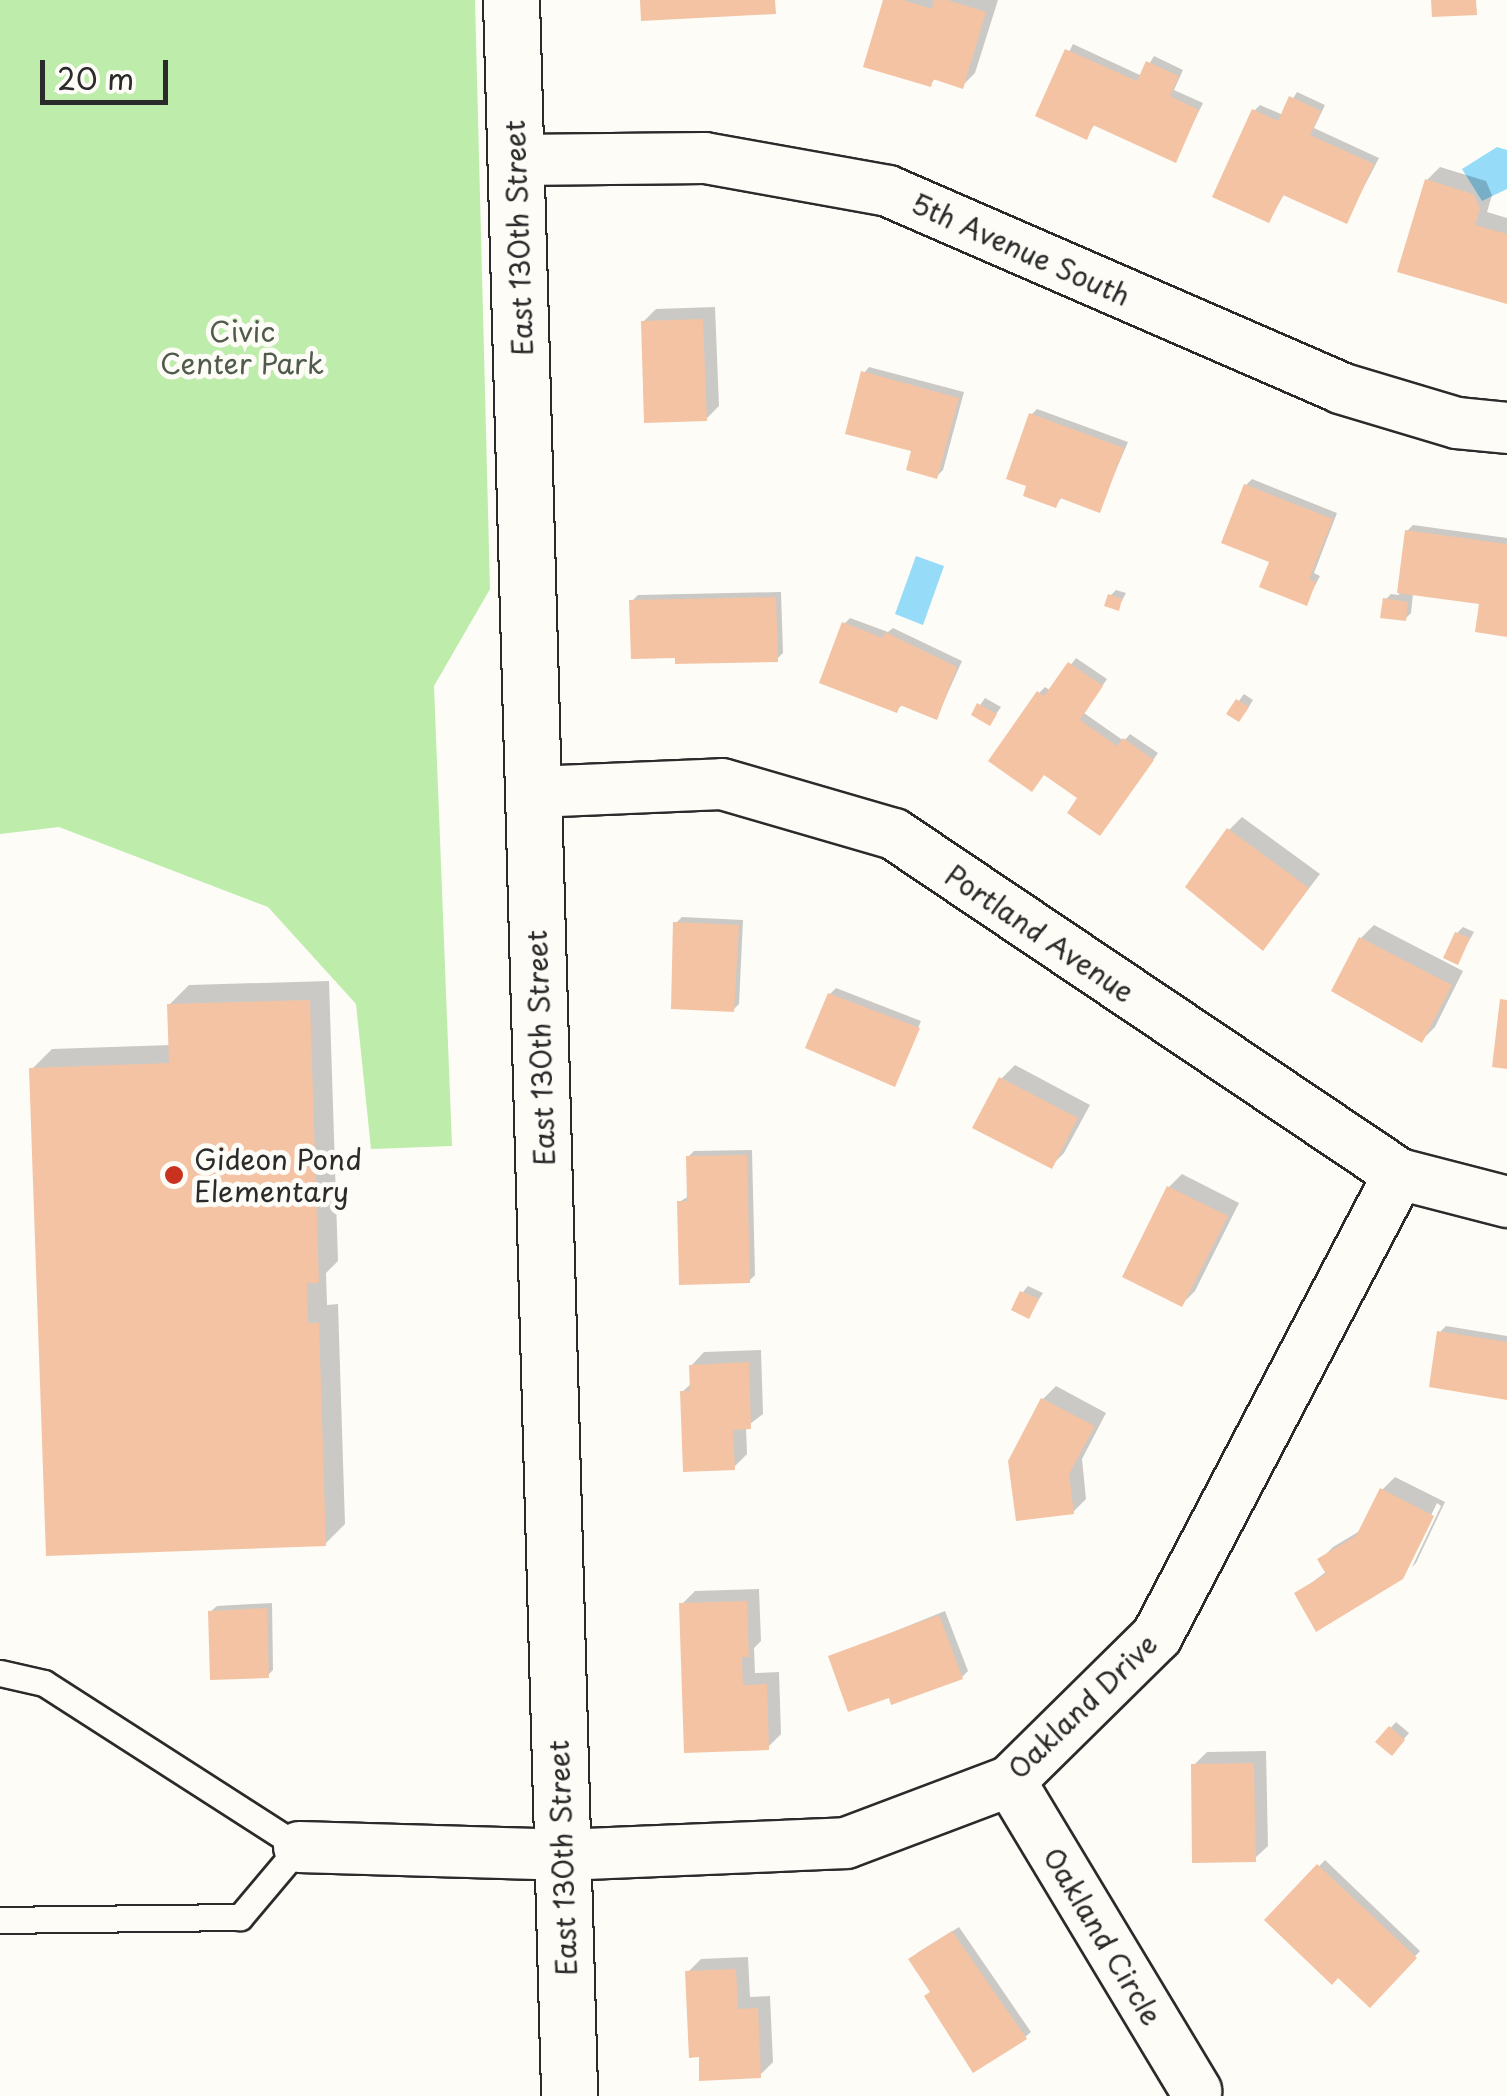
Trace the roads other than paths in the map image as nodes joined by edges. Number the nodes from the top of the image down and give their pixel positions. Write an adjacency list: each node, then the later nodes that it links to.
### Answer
1 (512, 0): 2 (street, East 130th Street)
2 (516, 160): 3 (street, 5th Avenue South); 4 (street, East 130th Street)
3 (1507, 428)
4 (534, 792): 5 (street, Portland Avenue); 10 (street, East 130th Street)
5 (1399, 1174): 6 (street, Portland Avenue); 8 (street, Oakland Drive)
6 (1507, 1202)
7 (0, 1672): 9 (lane)
8 (1010, 1781): 10 (street, Oakland Drive); 12 (street, Oakland Circle)
9 (298, 1847): 10 (street, Oakland Drive); 11 (lane)
10 (562, 1855): 13 (street, East 130th Street)
11 (0, 1920)
12 (1196, 2090)
13 (569, 2096)

